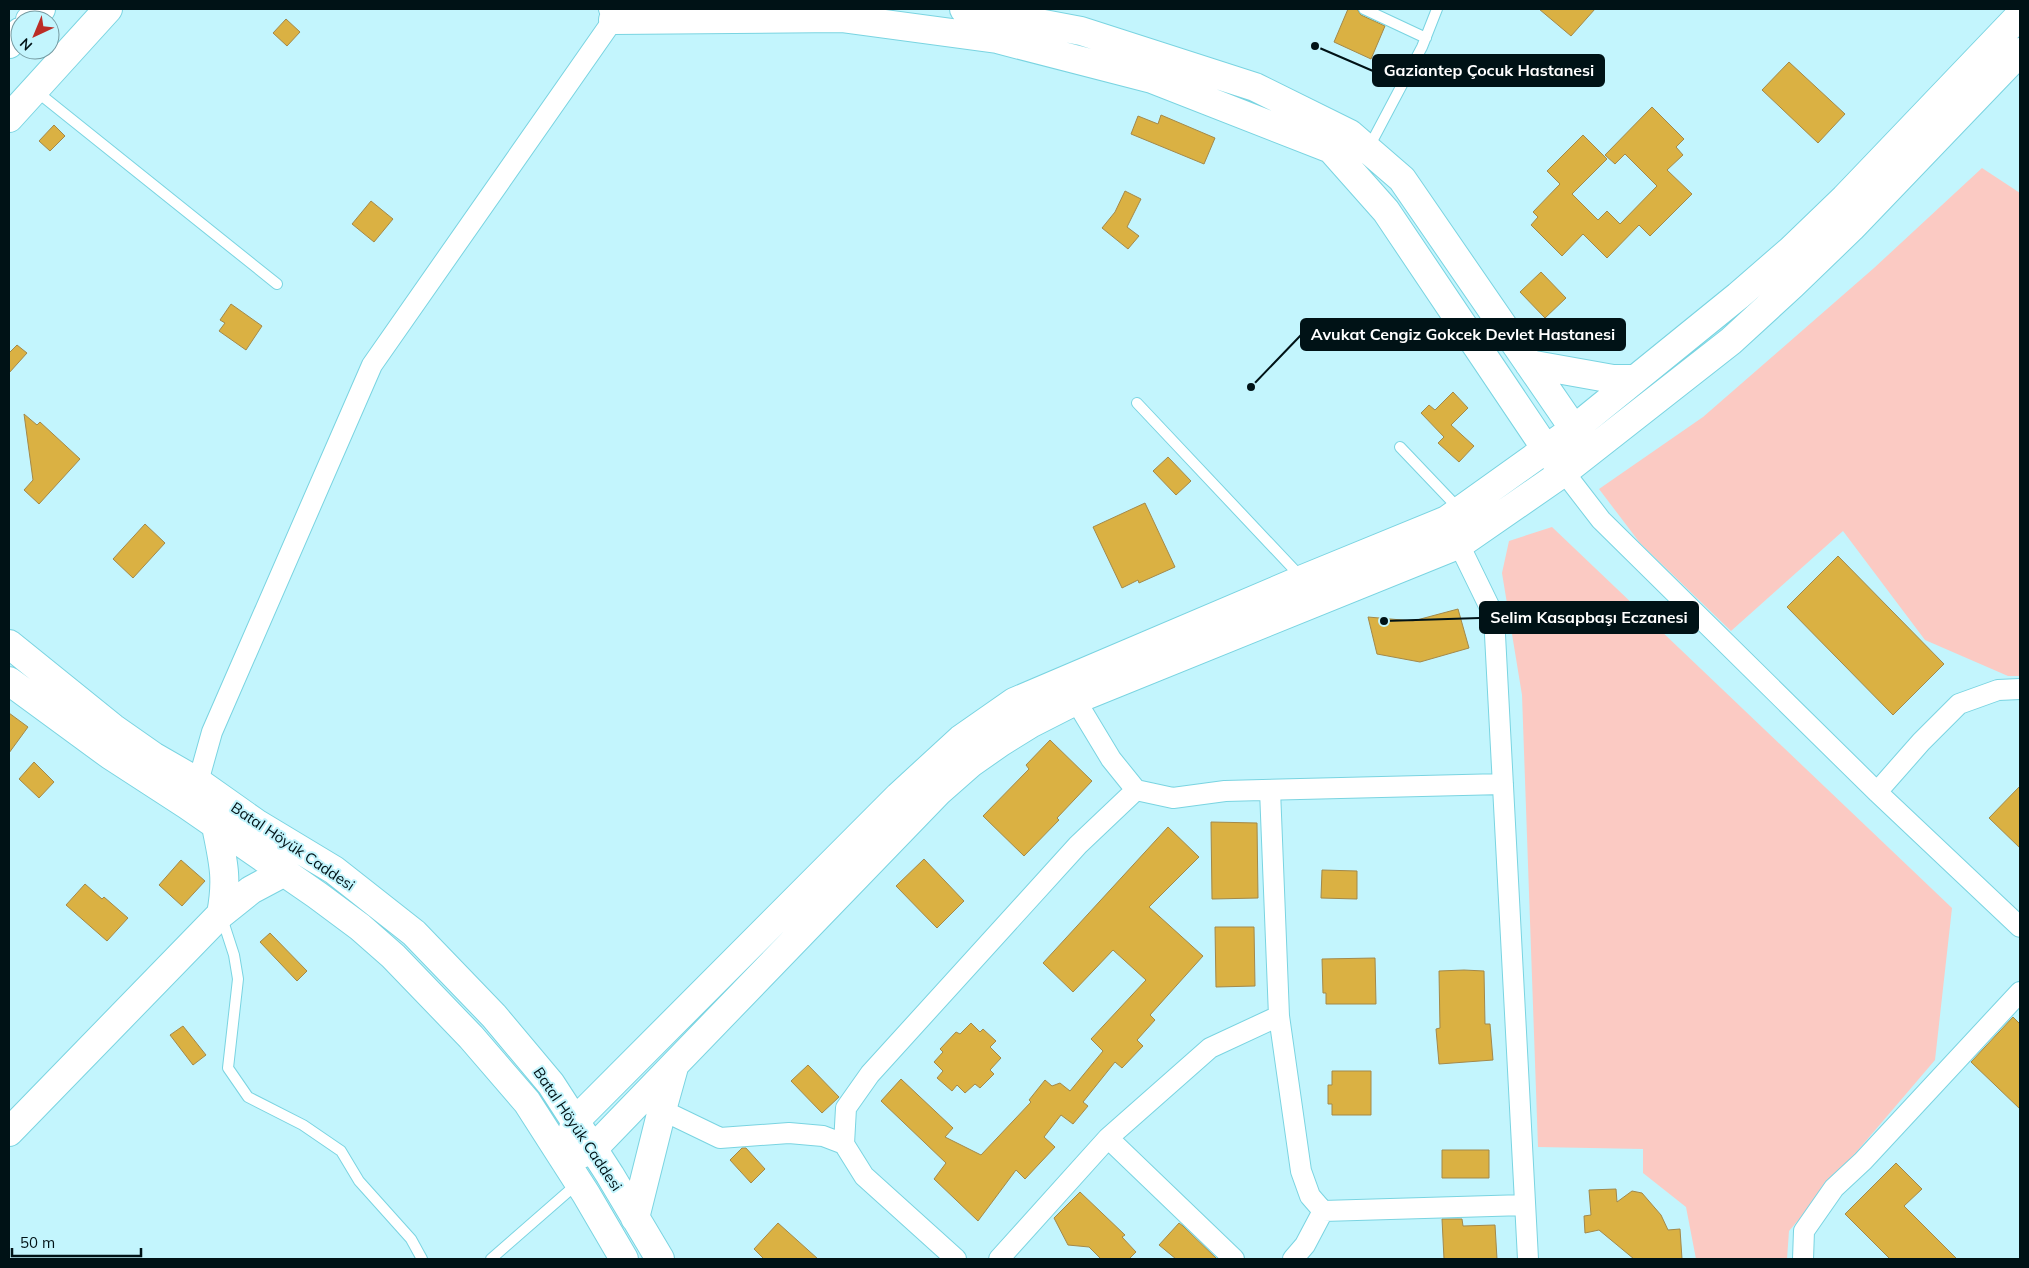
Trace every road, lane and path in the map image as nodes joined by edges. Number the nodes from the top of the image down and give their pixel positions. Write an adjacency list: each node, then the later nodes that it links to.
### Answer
1 (108, 9): 11 (street)
2 (964, 9): 5 (street)
3 (1364, 9): 9 (lane)
4 (1437, 9): 9 (lane)
5 (994, 11): 7 (street)
6 (611, 14): 13 (street); 33 (street)
7 (1028, 14): 13 (street)
8 (2020, 15): 16 (street)
9 (1426, 38): 13 (lane)
10 (2020, 52): 21 (street)
11 (35, 91): 12 (street); 14 (lane)
12 (9, 118)
13 (1359, 160): 15 (street); 20 (street)
14 (277, 284)
15 (1529, 364): 16 (street); 18 (street)
16 (1635, 379): 18 (street)
17 (1137, 403): 24 (lane)
18 (1574, 429): 20 (street); 21 (street)
19 (1400, 447): 22 (lane)
20 (1546, 449): 21 (street); 22 (street)
21 (1564, 472): 23 (street); 32 (street)
22 (1454, 515): 23 (street); 24 (street)
23 (1460, 544): 28 (street); 29 (street)
24 (1303, 579): 42 (street)
25 (9, 644): 33 (street, Batal Höyük Caddesi)
26 (9, 681): 33 (street, Batal Höyük Caddesi)
27 (2020, 689): 32 (street)
28 (1076, 702): 30 (street); 40 (street)
29 (1503, 784): 31 (street); 48 (street)
30 (1136, 790): 31 (street); 45 (street)
31 (1270, 790): 39 (street)
32 (1877, 792): 37 (street)
33 (192, 793): 34 (street, Batal Höyük Caddesi); 42 (street, Batal Höyük Caddesi)
34 (216, 826): 35 (street, Batal Höyük Caddesi); 36 (street)
35 (283, 873): 36 (street); 47 (street, Batal Höyük Caddesi)
36 (221, 914): 43 (street); 51 (lane)
37 (2020, 927)
38 (2020, 992): 60 (street)
39 (1279, 1016): 44 (street); 49 (street)
40 (676, 1062): 41 (street); 46 (street)
41 (662, 1110): 45 (street); 50 (street)
42 (575, 1121): 46 (street, Batal Höyük Caddesi); 47 (street)
43 (9, 1132)
44 (1108, 1138): 56 (street); 57 (street)
45 (844, 1144): 55 (street)
46 (593, 1149): 47 (street); 50 (street, Batal Höyük Caddesi)
47 (572, 1172): 52 (lane); 53 (street, Batal Höyük Caddesi)
48 (1525, 1204): 49 (street); 59 (street)
49 (1323, 1211): 58 (street)
50 (635, 1218): 54 (street, Batal Höyük Caddesi)
51 (422, 1259)
52 (491, 1259)
53 (624, 1259)
54 (660, 1259)
55 (956, 1259)
56 (999, 1259)
57 (1234, 1259)
58 (1294, 1259)
59 (1528, 1259)
60 (1803, 1259)

